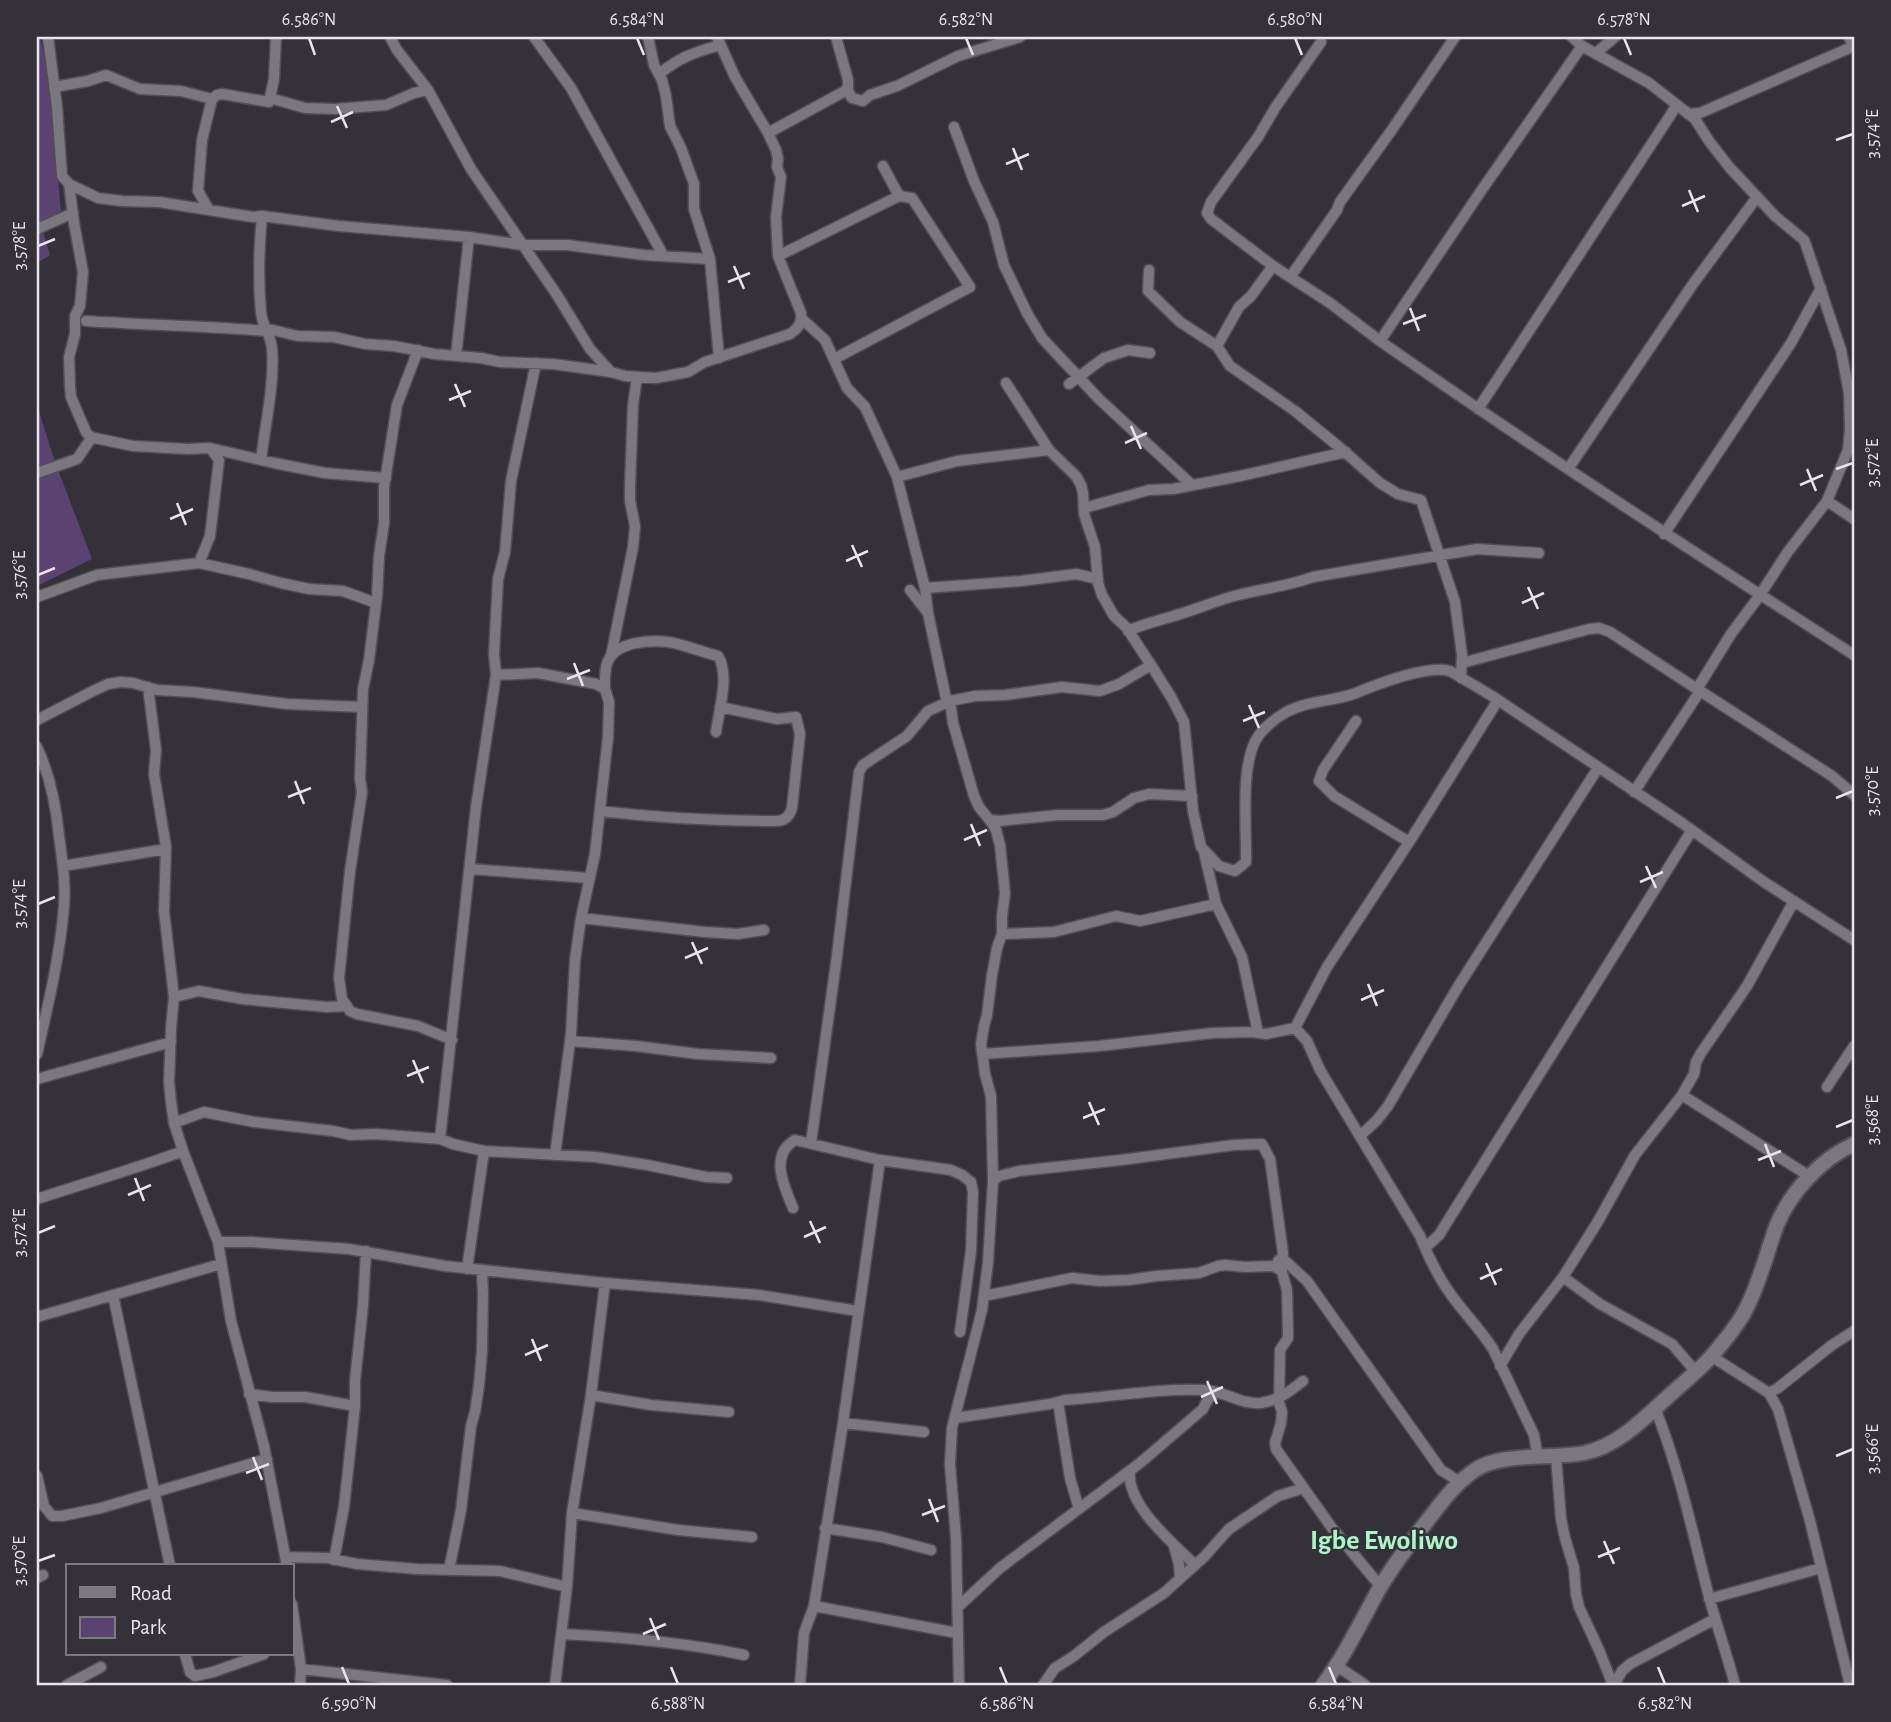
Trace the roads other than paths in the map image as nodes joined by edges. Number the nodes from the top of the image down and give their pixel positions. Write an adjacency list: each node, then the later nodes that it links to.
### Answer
1 (48, 37): 18 (street)
2 (276, 37): 21 (street)
3 (390, 37): 20 (street)
4 (534, 37): 39 (street)
5 (648, 37): 17 (street)
6 (836, 37): 19 (street)
7 (1020, 37): 19 (street)
8 (1455, 37): 44 (street)
9 (1572, 37): 14 (street)
10 (1615, 37): 16 (street)
11 (1849, 37): 15 (street)
12 (717, 42): 17 (street); 26 (street)
13 (1321, 42): 42 (street)
14 (1582, 46): 16 (street); 52 (street)
15 (1854, 47): 24 (street)
16 (1595, 53): 23 (street)
17 (659, 74): 41 (street)
18 (54, 87): 22 (street); 28 (street)
19 (846, 89): 26 (street)
20 (428, 90): 21 (street); 38 (street)
21 (270, 98): 22 (street)
22 (212, 99): 29 (street)
23 (1677, 105): 24 (street); 66 (street)
24 (1698, 118): 31 (street)
25 (954, 127): 63 (street)
26 (768, 133): 40 (street)
27 (883, 166): 30 (street)
28 (67, 182): 32 (street); 34 (street)
29 (198, 191): 32 (street); 33 (street)
30 (899, 196): 40 (street); 59 (street)
31 (1757, 197): 45 (street); 74 (street)
32 (186, 207): 33 (street)
33 (208, 211): 35 (street)
34 (73, 214): 36 (street); 46 (street)
35 (262, 216): 37 (street); 49 (street)
36 (37, 229)
37 (469, 237): 38 (street); 57 (street)
38 (522, 244): 39 (street); 61 (street)
39 (663, 255): 41 (street)
40 (778, 256): 47 (street)
41 (710, 259): 58 (street)
42 (1273, 266): 44 (street); 54 (street)
43 (1149, 270): 54 (street)
44 (1291, 276): 52 (street)
45 (1821, 288): 79 (street); 82 (street)
46 (78, 310): 48 (street); 50 (street)
47 (802, 318): 58 (street); 59 (street)
48 (86, 321): 49 (street); 50 (street)
49 (265, 329): 51 (street); 53 (street)
50 (75, 334): 67 (street)
51 (298, 337): 53 (street); 55 (street)
52 (1380, 341): 66 (street)
53 (272, 346): 73 (street)
54 (1217, 346): 70 (street)
55 (418, 350): 57 (street); 77 (street)
56 (1150, 353): 63 (street)
57 (456, 356): 60 (street)
58 (719, 358): 62 (street)
59 (834, 359): 76 (street)
60 (536, 363): 61 (street); 98 (street)
61 (611, 372): 62 (street)
62 (637, 377): 95 (street)
63 (1079, 377): 65 (street); 78 (street)
64 (1006, 383): 69 (street)
65 (1069, 384)
66 (1478, 409): 74 (street)
67 (92, 437): 68 (street); 75 (street)
68 (212, 449): 71 (street); 72 (street)
69 (1049, 450): 76 (street); 80 (street)
70 (1346, 452): 78 (street); 84 (street)
71 (229, 453): 72 (street); 73 (street)
72 (219, 460): 85 (street)
73 (261, 460): 77 (street)
74 (1568, 469): 82 (street)
75 (37, 472)
76 (897, 477): 87 (street)
77 (386, 478): 91 (street)
78 (1192, 485): 80 (street)
79 (1827, 500): 81 (street); 89 (street)
80 (1084, 508): 86 (street)
81 (1854, 519)
82 (1664, 534): 89 (street)
83 (1539, 553): 84 (street)
84 (1439, 556): 93 (street); 96 (street)
85 (199, 563): 90 (street); 91 (street)
86 (1098, 579): 87 (street); 93 (street)
87 (925, 588): 92 (street)
88 (911, 590): 92 (street)
89 (1760, 595): 94 (street); 102 (street)
90 (37, 597)
91 (376, 603): 105 (street)
92 (928, 613): 104 (street)
93 (1128, 631): 97 (street)
94 (1854, 655)
95 (611, 656): 101 (street); 106 (street)
96 (1462, 663): 99 (street); 102 (street)
97 (1151, 664): 104 (street); 114 (street)
98 (496, 675): 101 (street); 122 (street)
99 (1461, 678): 103 (street); 120 (street)
100 (148, 687): 105 (street); 107 (street); 119 (street)
101 (605, 689): 115 (street)
102 (1698, 690): 112 (street); 113 (street)
103 (1498, 700): 111 (street); 118 (street)
104 (948, 702): 116 (street); 147 (street)
105 (362, 707): 131 (street)
106 (720, 707): 109 (street); 115 (street)
107 (37, 720)
108 (1356, 721): 118 (street)
109 (716, 732)
110 (37, 747): 121 (street)
111 (1598, 768): 112 (street); 145 (street)
112 (1634, 792): 117 (street)
113 (1854, 795)
114 (1192, 796): 116 (street); 120 (street)
115 (600, 811): 123 (street)
116 (994, 823): 128 (street)
117 (1692, 830): 124 (street); 159 (street)
118 (1409, 842): 132 (street)
119 (166, 849): 121 (street); 130 (street)
120 (1204, 851): 125 (street)
121 (63, 866): 138 (street)
122 (470, 869): 123 (street); 134 (street)
123 (589, 878): 126 (street)
124 (1794, 901): 129 (street); 143 (street)
125 (1216, 904): 128 (street); 133 (street)
126 (581, 918): 127 (street); 135 (street)
127 (764, 930)
128 (1002, 934): 139 (street)
129 (1854, 940)
130 (174, 997): 131 (street); 136 (street)
131 (347, 1006): 134 (street)
132 (1295, 1028): 133 (street); 145 (street)
133 (1258, 1033): 139 (street)
134 (452, 1040): 146 (street)
135 (570, 1041): 140 (street); 151 (street)
136 (171, 1042): 141 (street); 144 (street)
137 (1854, 1046): 142 (street)
138 (37, 1054)
139 (982, 1054): 155 (street)
140 (771, 1058)
141 (37, 1079)
142 (1827, 1087)
143 (1682, 1095): 153 (street); 166 (street)
144 (174, 1123): 146 (street); 149 (street)
145 (1360, 1136): 159 (street)
146 (440, 1139): 150 (street)
147 (811, 1143): 152 (street); 157 (street)
148 (1854, 1143): 153 (street)
149 (183, 1151): 156 (street); 158 (street)
150 (484, 1151): 151 (street); 164 (street)
151 (555, 1155): 154 (street)
152 (880, 1160): 170 (street); 173 (street)
153 (1809, 1176): 174 (street)
154 (727, 1178)
155 (993, 1181): 161 (street); 169 (street)
156 (37, 1199)
157 (793, 1208)
158 (218, 1242): 160 (street); 162 (street)
159 (1425, 1248): 175 (street)
160 (366, 1251): 164 (street); 184 (street)
161 (1282, 1258): 163 (street); 195 (street)
162 (221, 1264): 168 (street); 179 (street)
163 (1277, 1268): 169 (street); 182 (street)
164 (467, 1269): 165 (street)
165 (482, 1270): 167 (street); 209 (street)
166 (1563, 1277): 175 (street); 176 (street)
167 (605, 1283): 170 (street); 180 (street)
168 (113, 1295): 171 (street); 197 (street)
169 (984, 1296): 187 (street)
170 (858, 1311): 188 (street)
171 (37, 1317)
172 (1854, 1331): 178 (street)
173 (960, 1332)
174 (1712, 1356): 176 (street); 178 (street)
175 (1500, 1366): 191 (street)
176 (1696, 1371): 185 (street)
177 (1303, 1381): 182 (street)
178 (1769, 1393): 208 (street)
179 (249, 1394): 184 (street); 192 (street)
180 (591, 1395): 186 (street); 199 (street)
181 (1205, 1395): 182 (street); 183 (street); 194 (street)
182 (1280, 1399): 196 (street)
183 (1058, 1402): 187 (street); 198 (street)
184 (355, 1406): 204 (street)
185 (1656, 1408): 190 (street); 213 (street)
186 (729, 1412)
187 (955, 1418): 215 (street)
188 (843, 1423): 189 (street); 200 (street)
189 (924, 1432)
190 (1556, 1456): 191 (street); 235 (street)
191 (1538, 1458): 195 (street)
192 (267, 1459): 197 (street); 205 (street)
193 (37, 1476): 197 (street)
194 (1127, 1476): 198 (street); 202 (street)
195 (1460, 1482): 212 (street)
196 (1304, 1488): 207 (street); 212 (street)
197 (155, 1491): 206 (street)
198 (1079, 1509): 215 (street)
199 (572, 1513): 201 (street); 211 (street)
200 (825, 1528): 203 (street); 214 (street)
201 (752, 1537)
202 (1174, 1545): 207 (street); 210 (street)
203 (931, 1550)
204 (334, 1560): 205 (street); 209 (street)
205 (286, 1562)
206 (170, 1564)
207 (1195, 1565): 210 (street)
208 (1821, 1568): 213 (street); 237 (street)
209 (449, 1570): 211 (street)
210 (1180, 1578): 232 (street)
211 (567, 1587): 218 (street)
212 (1381, 1587): 223 (street)
213 (1709, 1599): 216 (street)
214 (814, 1606): 217 (street); 230 (street)
215 (958, 1606): 217 (street)
216 (1716, 1619): 235 (street); 236 (street)
217 (957, 1633): 231 (street)
218 (561, 1634): 220 (street); 229 (street)
219 (295, 1643): 225 (street)
220 (744, 1655)
221 (186, 1656): 222 (street)
222 (258, 1656)
223 (1337, 1666): 233 (street); 234 (street)
224 (101, 1667): 226 (street)
225 (301, 1669): 227 (street); 228 (street)
226 (67, 1685)
227 (300, 1685)
228 (447, 1685)
229 (555, 1685)
230 (800, 1685)
231 (959, 1685)
232 (1043, 1685)
233 (1323, 1685)
234 (1365, 1685)
235 (1613, 1685)
236 (1735, 1685)
237 (1850, 1685)

